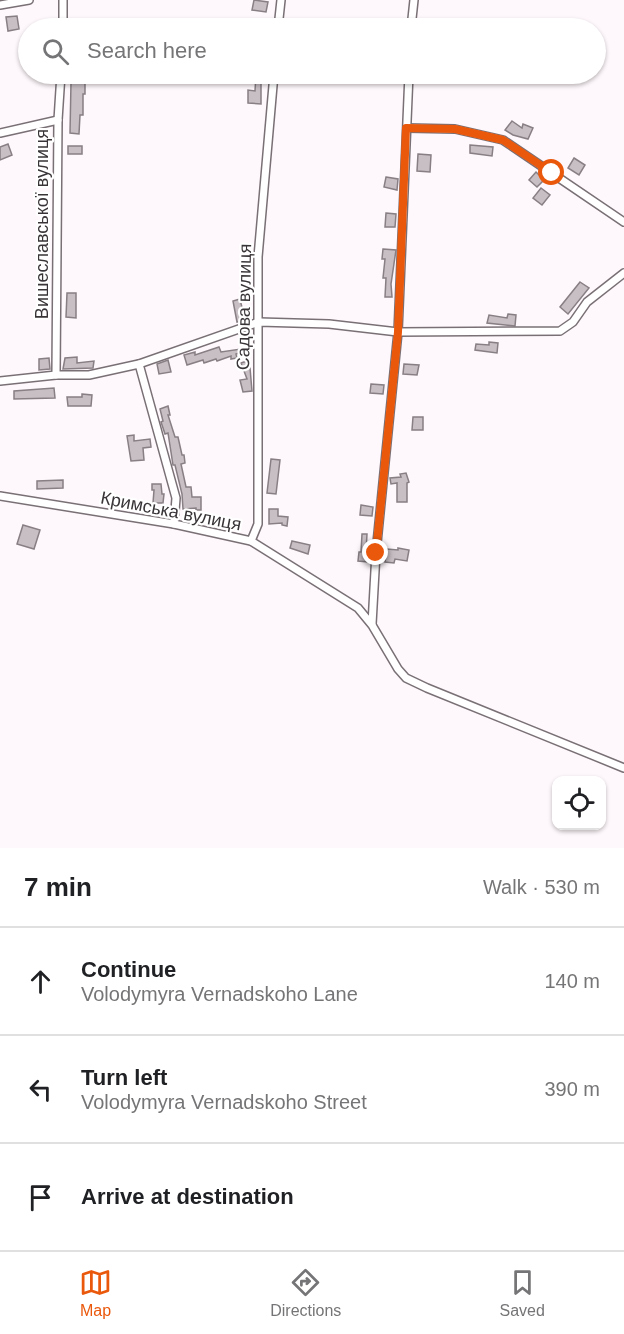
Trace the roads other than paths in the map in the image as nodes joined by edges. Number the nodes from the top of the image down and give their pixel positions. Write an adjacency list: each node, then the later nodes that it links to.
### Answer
1 (29, 0): 5 (street)
2 (63, 0): 6 (street)
3 (281, 0): 7 (street)
4 (414, 0): 8 (street)
5 (0, 5)
6 (63, 18)
7 (279, 18)
8 (412, 18)
9 (60, 84): 12 (street, Вишеславської вулиця)
10 (273, 84): 17 (street, Садова вулиця)
11 (408, 84): 13 (street)
12 (58, 120): 14 (street); 20 (street, Вишеславської вулиця)
13 (406, 128): 15 (street); 18 (street)
14 (0, 133)
15 (624, 222)
16 (624, 273): 18 (street)
17 (259, 322): 18 (street); 19 (street); 24 (street, Садова вулиця)
18 (398, 332): 25 (street)
19 (139, 364): 20 (street); 23 (street)
20 (56, 375): 21 (street)
21 (0, 381)
22 (0, 496): 23 (street, Кримська вулиця)
23 (174, 524): 24 (street, Кримська вулиця)
24 (251, 541): 25 (street, Кримська вулиця)
25 (372, 625): 26 (street, Кримська вулиця)
26 (624, 768)

